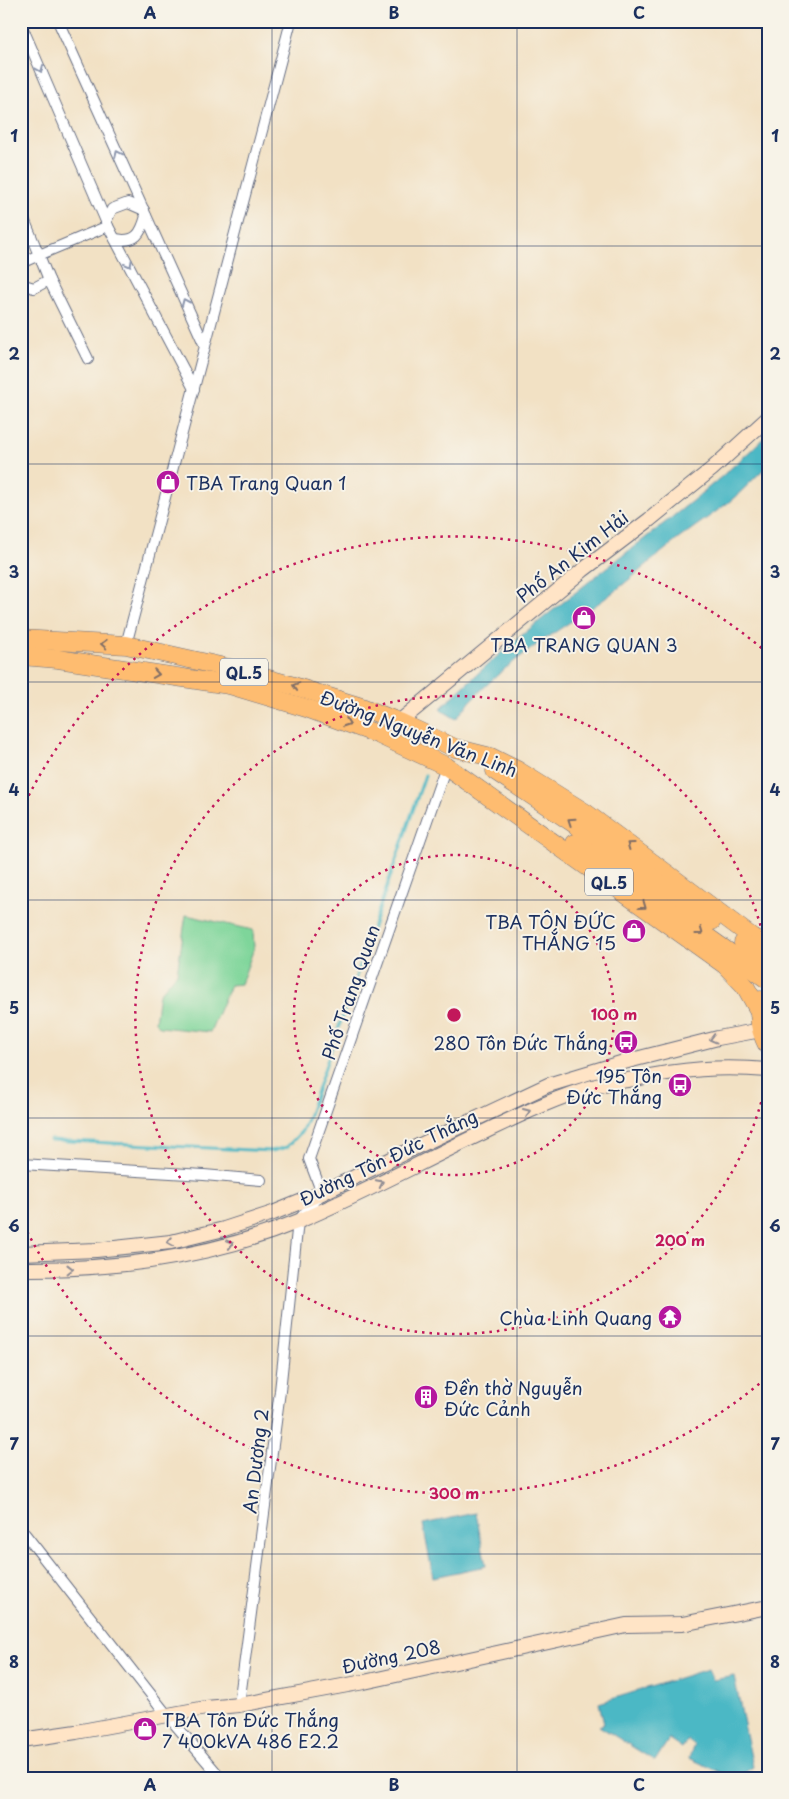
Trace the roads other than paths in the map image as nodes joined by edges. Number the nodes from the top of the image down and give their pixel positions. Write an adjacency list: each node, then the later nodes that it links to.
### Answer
1 (58, 21): 5 (street, one-way to 1)
2 (291, 21): 12 (street)
3 (21, 24): 6 (street, one-way to 6)
4 (21, 212): 8 (street)
5 (145, 213): 6 (street); 7 (street); 12 (street, one-way to 5)
6 (107, 224): 7 (street); 8 (street)
7 (115, 239): 14 (street, one-way to 14)
8 (39, 255): 9 (street); 10 (street)
9 (21, 264)
10 (49, 280): 11 (street); 13 (street)
11 (21, 284)
12 (205, 346): 14 (street)
13 (88, 358)
14 (194, 389): 17 (street)
15 (768, 418): 19 (main road, Phố An Kim Hải)
16 (21, 639): 17 (highway, Đường Nguyễn Văn Linh / QL.5, one-way to 16)
17 (126, 645): 19 (highway, Đường Nguyễn Văn Linh / QL.5, one-way to 17)
18 (21, 656): 21 (highway, Đường Nguyễn Văn Linh / QL.5, one-way to 21)
19 (399, 722): 20 (highway, Đường Nguyễn Văn Linh / QL.5)
20 (455, 748): 22 (highway); 23 (highway, Đường Nguyễn Văn Linh / QL.5, one-way to 20)
21 (446, 766): 22 (highway); 26 (highway, Đường Nguyễn Văn Linh / QL.5, one-way to 26); 32 (street, Phố Trang Quan)
22 (507, 787): 24 (highway, one-way to 22); 25 (highway, one-way to 25)
23 (768, 946)
24 (768, 961)
25 (768, 982): 26 (highway)
26 (759, 1011): 27 (highway)
27 (761, 1030): 28 (highway); 32 (main road, Đường Tôn Đức Thắng, one-way to 32)
28 (768, 1047)
29 (768, 1070): 33 (main road, Đường Tôn Đức Thắng, one-way to 29)
30 (21, 1164): 31 (street)
31 (261, 1180)
32 (322, 1193): 33 (street); 34 (main road, Đường Tôn Đức Thắng, one-way to 34)
33 (298, 1221): 35 (main road, Đường Tôn Đức Thắng, one-way to 33); 38 (street, An Dương 2)
34 (21, 1253)
35 (21, 1269)
36 (21, 1530): 39 (street)
37 (768, 1607): 38 (main road, Đường 208)
38 (240, 1706): 39 (main road, Đường 208)
39 (167, 1715): 40 (main road, Đường 208); 41 (street)
40 (21, 1740)
41 (221, 1778)

